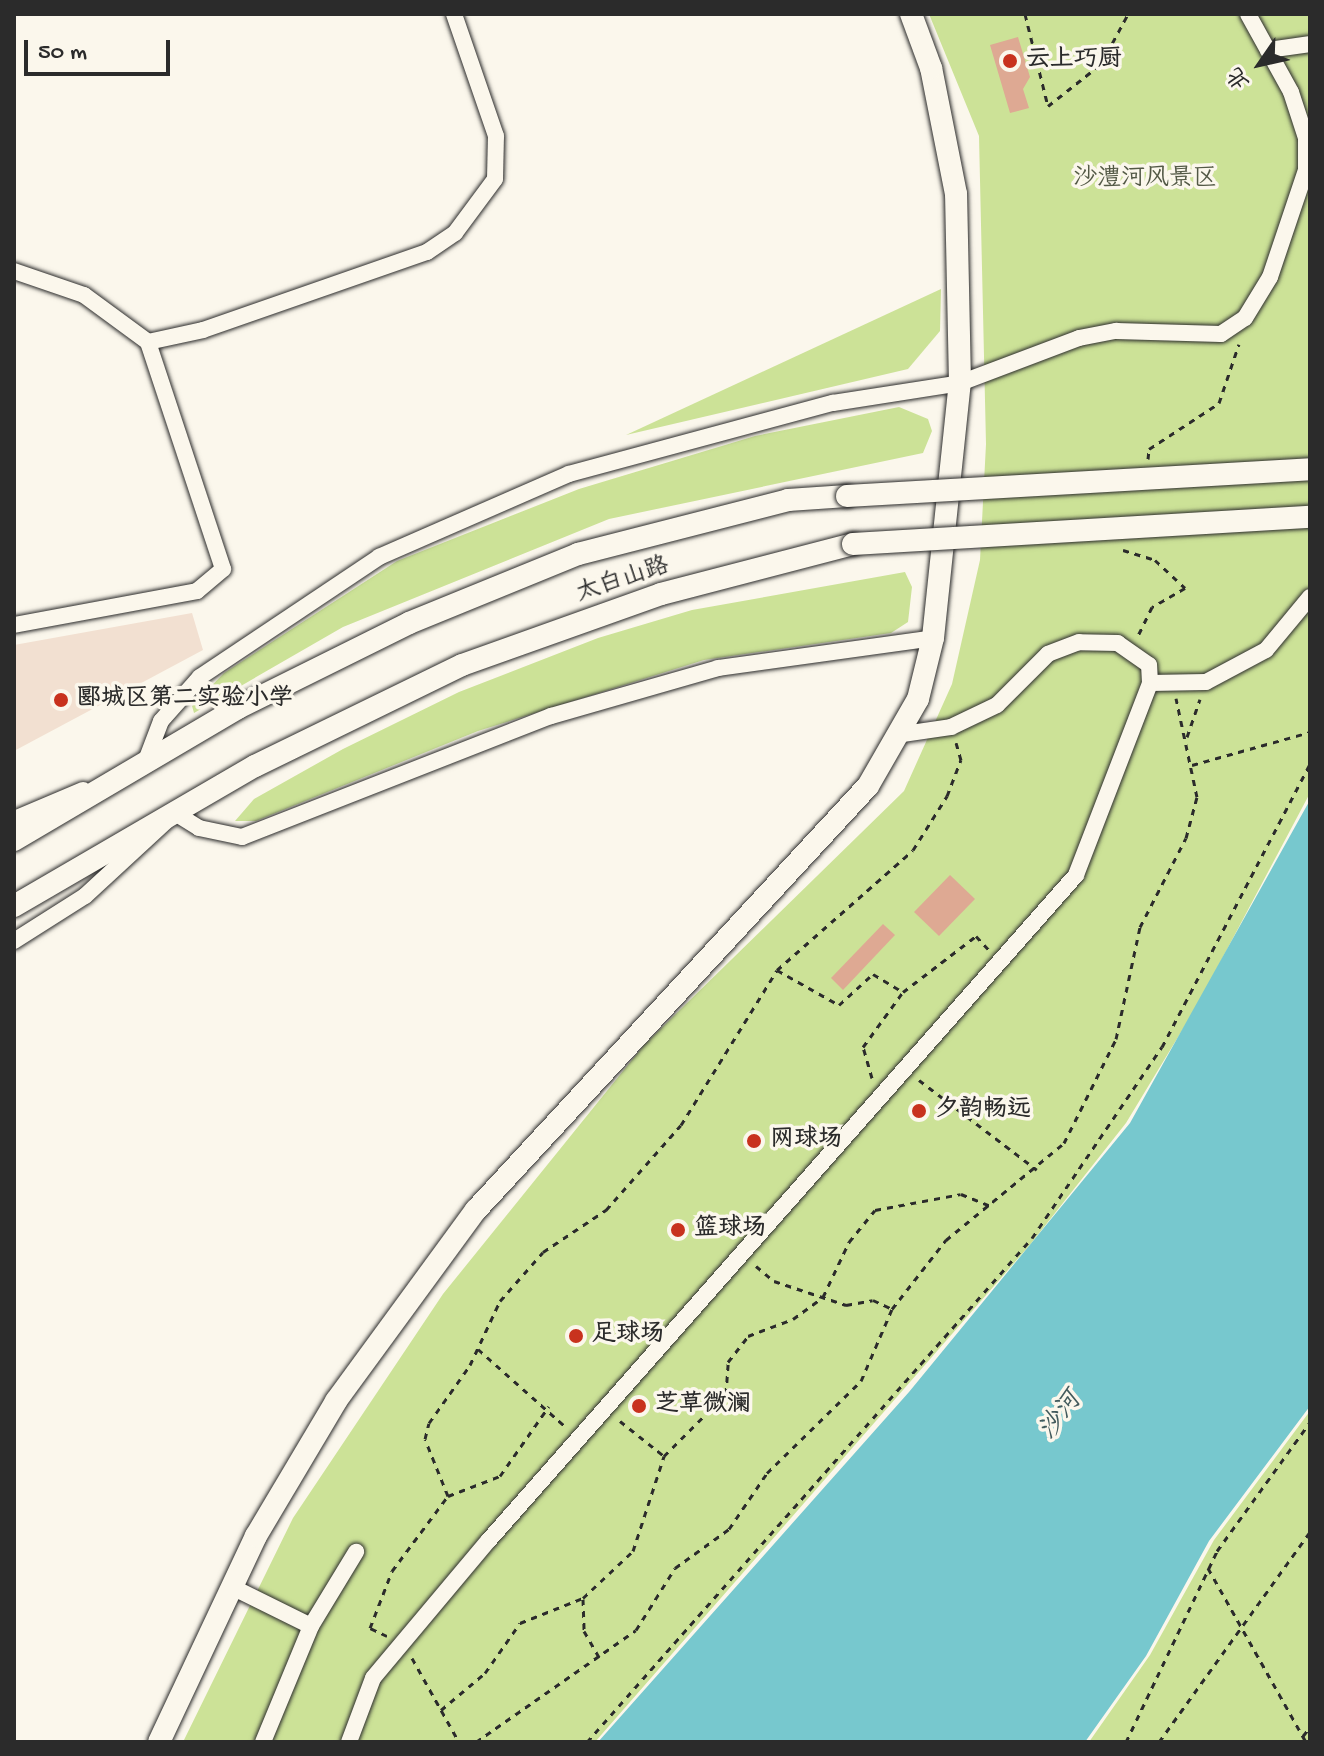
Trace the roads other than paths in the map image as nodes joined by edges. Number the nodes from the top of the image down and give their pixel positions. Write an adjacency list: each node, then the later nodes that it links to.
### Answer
1 (454, 14): 7 (street)
2 (911, 14): 8 (main road)
3 (1248, 14): 5 (street)
4 (1310, 44): 5 (street)
5 (1268, 50): 8 (street)
6 (14, 271): 7 (street)
7 (148, 342): 12 (street)
8 (960, 383): 13 (main road); 16 (street)
9 (1310, 469): 16 (main road, 太白山路, bridge)
10 (1310, 517): 17 (main road, 太白山路, bridge)
11 (1310, 597): 14 (street)
12 (14, 625)
13 (933, 638): 15 (main road); 17 (street)
14 (1150, 683): 15 (street); 27 (street)
15 (897, 735): 23 (main road)
16 (148, 762): 18 (street); 19 (main road, 太白山路)
17 (175, 813): 20 (main road, 太白山路); 21 (street)
18 (14, 819)
19 (14, 840)
20 (14, 906)
21 (14, 941)
22 (356, 1552): 24 (street)
23 (232, 1587): 24 (street); 25 (main road)
24 (311, 1626): 26 (street)
25 (159, 1742)
26 (263, 1742)
27 (349, 1742)

